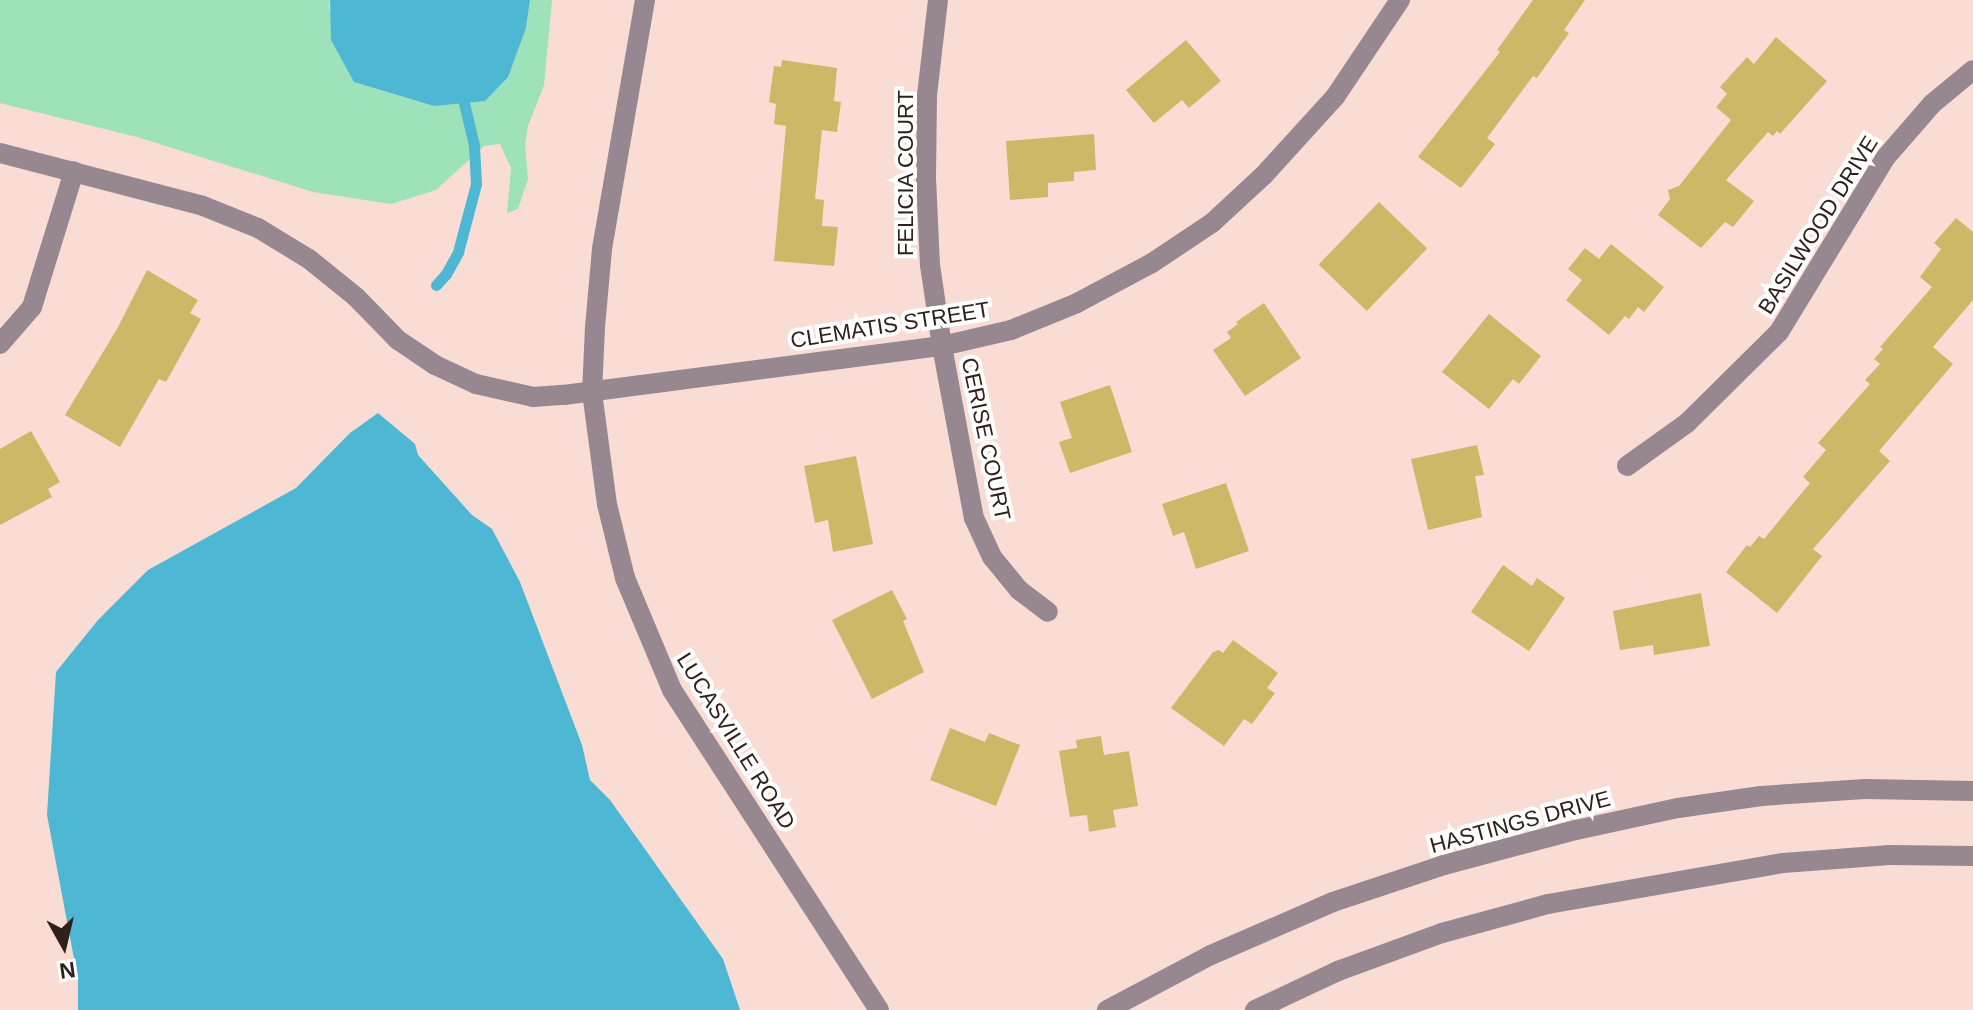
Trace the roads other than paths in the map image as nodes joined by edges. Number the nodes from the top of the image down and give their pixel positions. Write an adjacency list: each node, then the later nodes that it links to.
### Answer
1 (645, 0): 9 (street, LUCASVILLE ROAD)
2 (938, 0): 8 (street, FELICIA COURT)
3 (1400, 0): 8 (street, CLEMATIS STREET)
4 (1973, 70): 10 (street, BASILWOOD DRIVE)
5 (0, 153): 6 (street, CLEMATIS STREET)
6 (74, 171): 7 (street); 9 (street, CLEMATIS STREET)
7 (0, 344)
8 (942, 346): 9 (street, CLEMATIS STREET); 11 (street, CERISE COURT)
9 (592, 392): 14 (street, LUCASVILLE ROAD)
10 (1627, 466)
11 (1048, 612)
12 (1973, 791): 15 (street, HASTINGS DRIVE)
13 (1973, 856): 16 (street)
14 (879, 1010)
15 (1107, 1010)
16 (1255, 1010)

